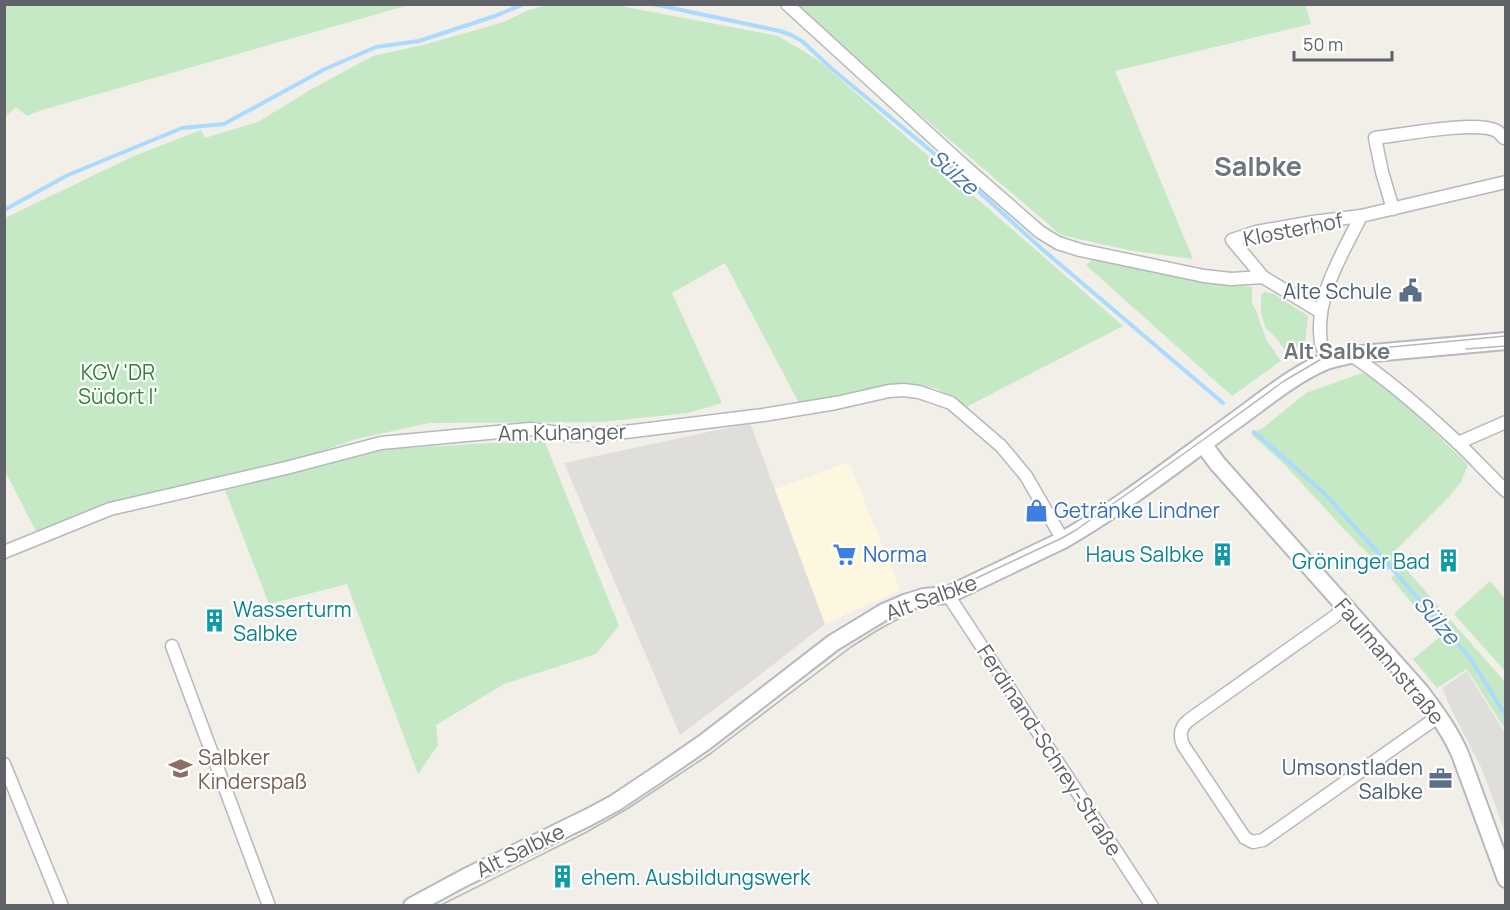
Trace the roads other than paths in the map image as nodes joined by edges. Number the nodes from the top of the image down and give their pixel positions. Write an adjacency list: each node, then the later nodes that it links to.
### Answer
1 (787, 4): 6 (street)
2 (1505, 139): 4 (street)
3 (1506, 182): 4 (street)
4 (1393, 209): 5 (street)
5 (1361, 216): 6 (street, Klosterhof); 7 (street)
6 (1263, 277): 7 (street, Klosterhof)
7 (1321, 312): 10 (street)
8 (1506, 341): 9 (main road, Alt Salbke)
9 (1351, 355): 10 (main road, Alt Salbke); 12 (street)
10 (1327, 361): 13 (main road, Alt Salbke)
11 (1506, 422): 12 (street)
12 (1458, 443): 14 (street)
13 (1203, 444): 15 (main road, Alt Salbke); 18 (main road, Faulmannstraße)
14 (1506, 491)
15 (1063, 540): 16 (street, Am Kuhanger); 17 (main road, Alt Salbke)
16 (4, 552)
17 (948, 595): 25 (main road, Alt Salbke); 26 (street, Ferdinand-Schrey-Straße)
18 (1345, 607): 20 (main road, Faulmannstraße); 20 (street)
19 (172, 646): 24 (street)
20 (1439, 716): 22 (main road, Faulmannstraße)
21 (4, 764): 23 (street)
22 (1506, 879)
23 (62, 906)
24 (269, 906)
25 (412, 906)
26 (1152, 906)

